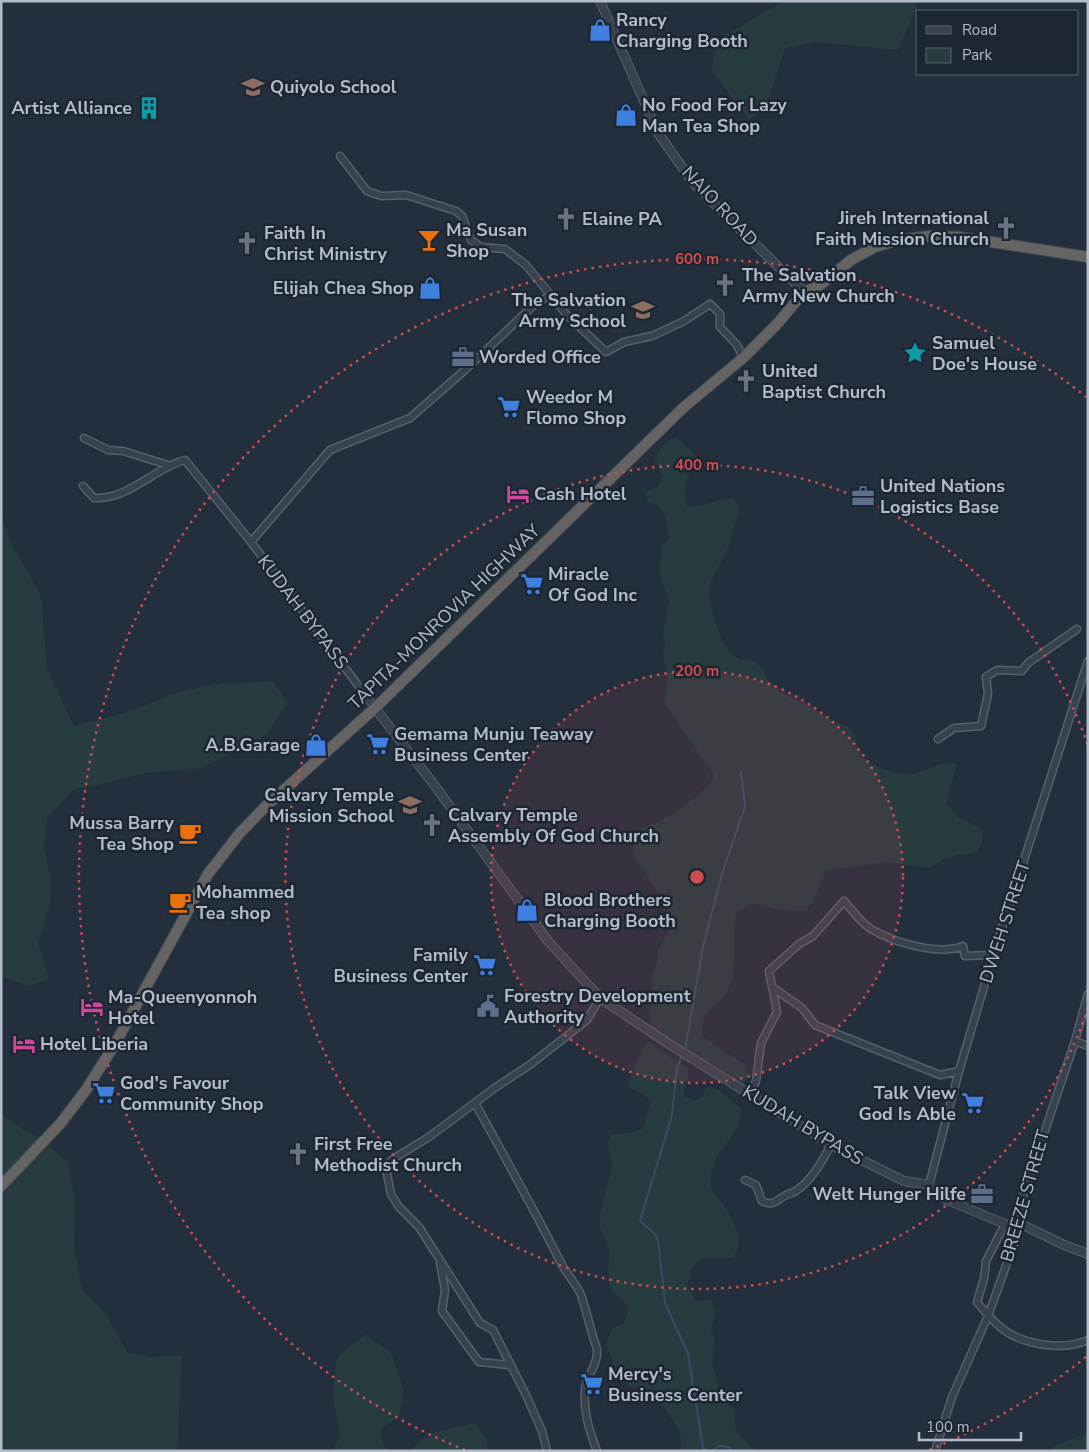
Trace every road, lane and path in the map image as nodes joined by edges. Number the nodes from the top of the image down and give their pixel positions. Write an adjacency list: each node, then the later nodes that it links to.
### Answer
1 (600, 1): 4 (street, NAIO ROAD)
2 (340, 156): 5 (street)
3 (1088, 257): 4 (highway, TAPITA-MONROVIA HIGHWAY)
4 (804, 292): 6 (highway, TAPITA-MONROVIA HIGHWAY)
5 (550, 295): 6 (street); 10 (street)
6 (743, 358): 13 (highway, TAPITA-MONROVIA HIGHWAY)
7 (84, 438): 8 (street)
8 (168, 465): 9 (street); 10 (street, KUDAH BYPASS)
9 (83, 486)
10 (251, 542): 13 (street, KUDAH BYPASS)
11 (1077, 629): 14 (street)
12 (1088, 661): 15 (street, DWEH STREET)
13 (375, 708): 18 (street, KUDAH BYPASS); 27 (highway, TAPITA-MONROVIA HIGHWAY)
14 (938, 739)
15 (994, 955): 16 (street); 21 (street, DWEH STREET)
16 (772, 987): 21 (street); 22 (street)
17 (1088, 994): 19 (street, BREEZE STREET)
18 (600, 998): 22 (street, KUDAH BYPASS); 23 (street)
19 (1075, 1041): 20 (street); 29 (street, BREEZE STREET)
20 (1088, 1046)
21 (959, 1071): 26 (street, DWEH STREET)
22 (750, 1092): 24 (street, KUDAH BYPASS)
23 (475, 1103): 31 (street); 36 (street)
24 (831, 1145): 25 (street); 26 (street, KUDAH BYPASS)
25 (745, 1180)
26 (929, 1185): 28 (street, KUDAH BYPASS)
27 (1, 1186)
28 (1005, 1224): 29 (street, KUDAH BYPASS); 32 (street)
29 (1021, 1224): 30 (street, KUDAH BYPASS); 32 (street, BREEZE STREET)
30 (1088, 1254)
31 (439, 1260): 34 (street); 34 (street)
32 (988, 1316): 33 (street); 37 (street, BREEZE STREET)
33 (1088, 1340)
34 (509, 1365): 35 (street)
35 (547, 1451)
36 (597, 1451)
37 (935, 1451)

